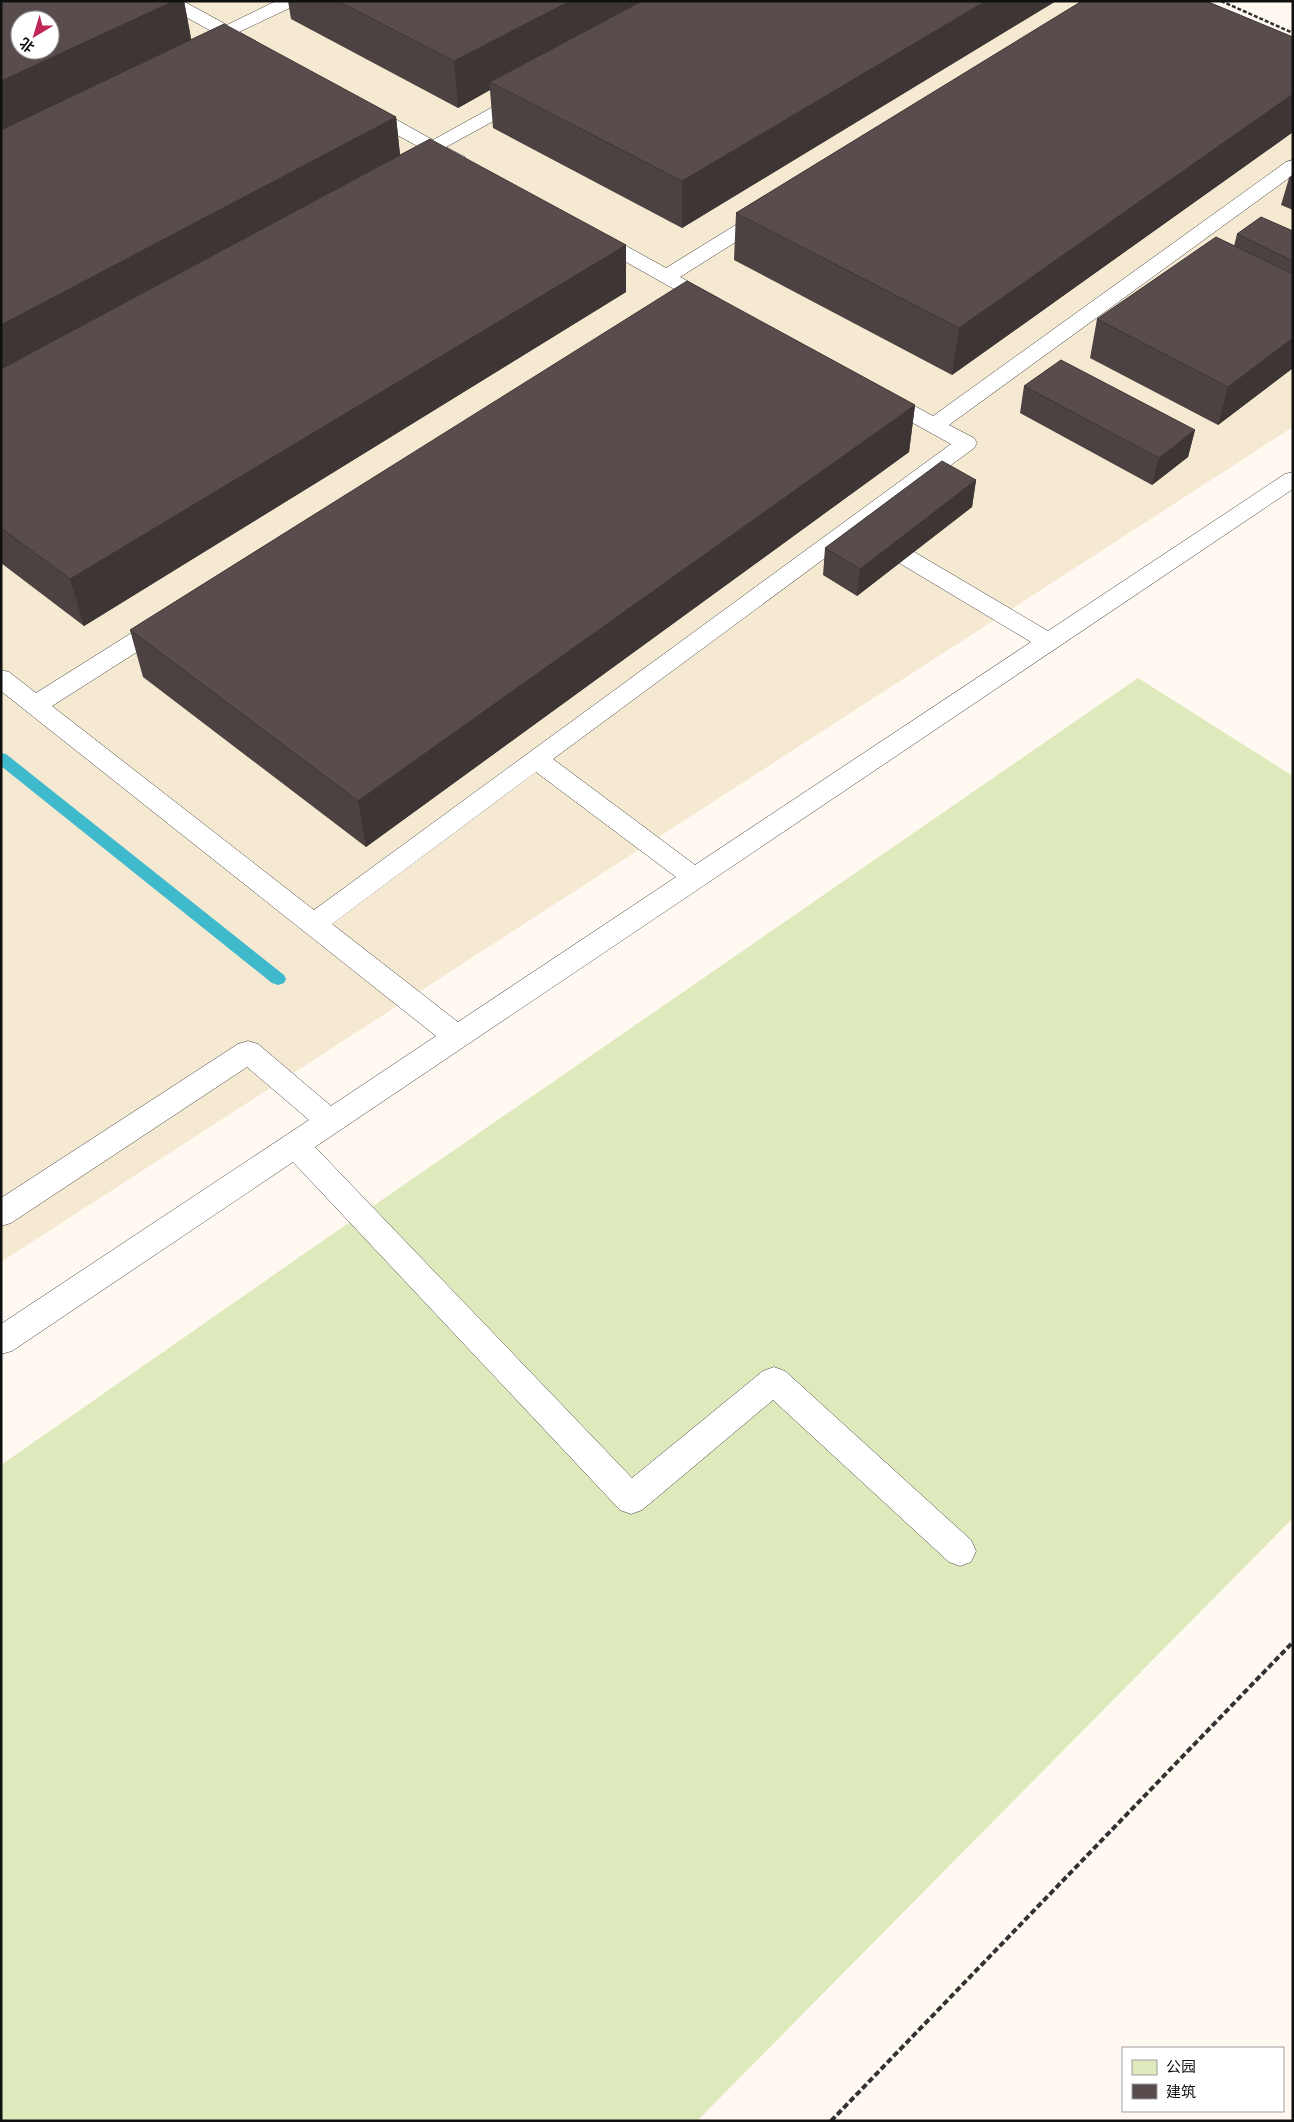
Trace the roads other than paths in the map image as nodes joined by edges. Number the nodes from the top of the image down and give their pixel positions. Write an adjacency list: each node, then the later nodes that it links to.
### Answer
1 (170, 1): 3 (lane)
2 (290, 1): 3 (lane)
3 (226, 32): 4 (lane)
4 (246, 43): 5 (lane); 6 (lane)
5 (228, 52)
6 (263, 52)
7 (544, 86): 9 (lane)
8 (348, 100): 9 (lane)
9 (433, 147): 10 (lane)
10 (452, 157): 12 (lane); 13 (lane)
11 (1293, 166): 19 (lane)
12 (434, 167)
13 (477, 172)
14 (783, 204): 16 (lane)
15 (580, 229): 16 (lane)
16 (666, 277): 17 (lane)
17 (728, 311)
18 (865, 387): 19 (lane)
19 (934, 426): 21 (lane)
20 (1293, 479): 23 (lane)
21 (853, 526): 23 (lane); 26 (lane)
22 (178, 615): 25 (lane)
23 (1049, 642): 27 (lane)
24 (1, 678): 25 (lane)
25 (34, 704): 28 (lane)
26 (536, 759): 27 (lane); 28 (lane)
27 (695, 878): 29 (lane)
28 (313, 924): 29 (lane)
29 (457, 1037): 30 (lane)
30 (330, 1121): 31 (lane); 32 (lane)
31 (295, 1145): 33 (lane); 34 (lane)
32 (1, 1214)
33 (6, 1330)
34 (960, 1551)

